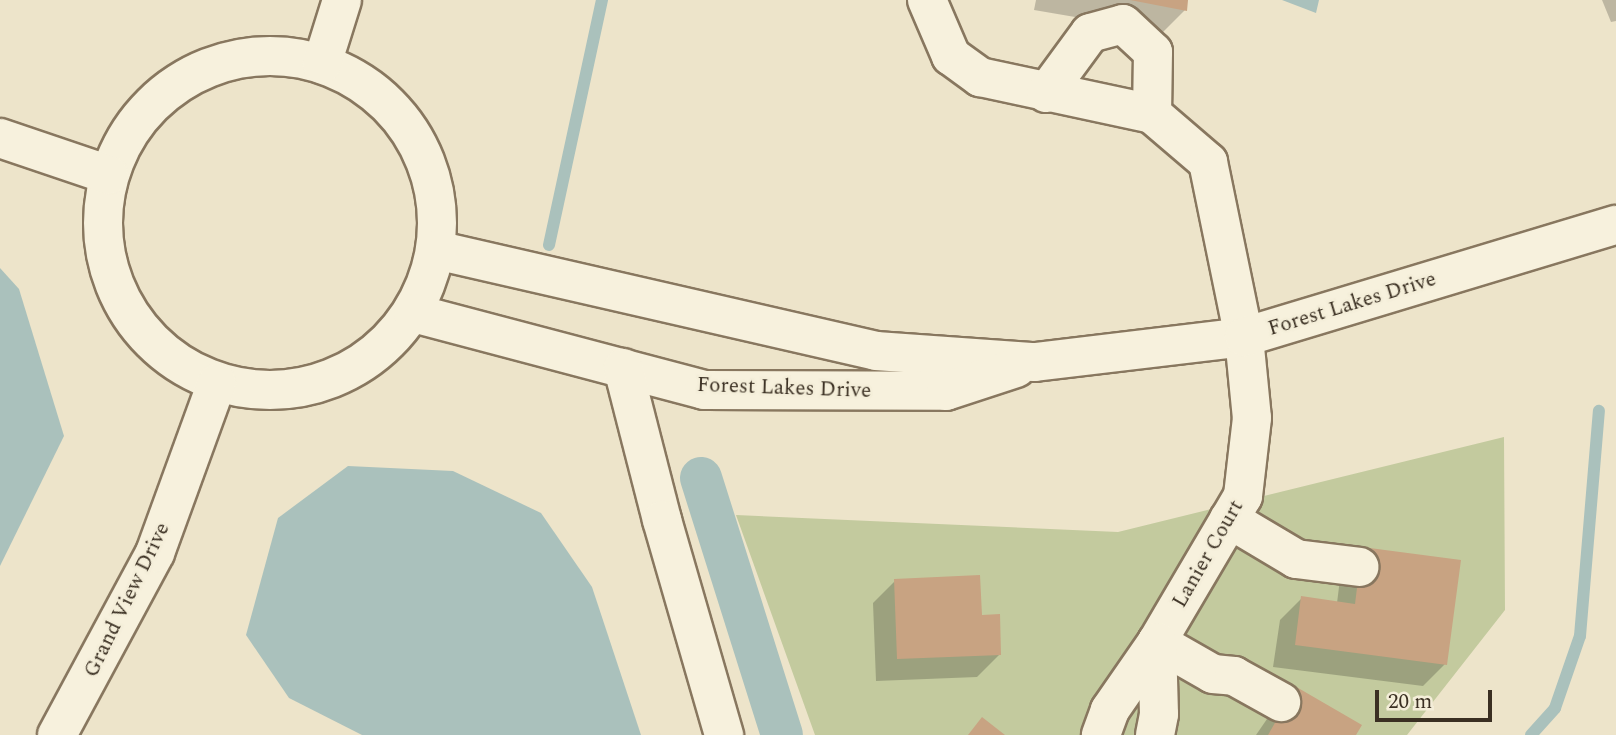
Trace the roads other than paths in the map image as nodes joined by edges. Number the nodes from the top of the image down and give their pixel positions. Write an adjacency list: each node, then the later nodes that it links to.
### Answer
1 (341, 0): 3 (street)
2 (927, 0): 4 (street)
3 (322, 64): 7 (street); 10 (street)
4 (1046, 93): 5 (street); 5 (street)
5 (1152, 114): 12 (street, Lanier Court)
6 (0, 138): 7 (street)
7 (108, 175): 15 (street)
8 (1616, 212): 9 (street, Forest Lakes Drive)
9 (1598, 229): 12 (street, Forest Lakes Drive)
10 (436, 250): 11 (street); 13 (street, Forest Lakes Drive)
11 (413, 313): 14 (street, Forest Lakes Drive); 15 (street)
12 (1244, 337): 13 (street, Forest Lakes Drive); 16 (street, Lanier Court)
13 (1035, 362): 14 (street, Forest Lakes Drive)
14 (622, 368): 21 (street)
15 (217, 383): 20 (street, Grand View Drive)
16 (1229, 519): 17 (street); 18 (street, Lanier Court)
17 (1360, 567)
18 (1157, 642): 19 (street); 22 (street, Lanier Court); 23 (street)
19 (1281, 702)
20 (57, 735)
21 (724, 735)
22 (1101, 735)
23 (1155, 735)

